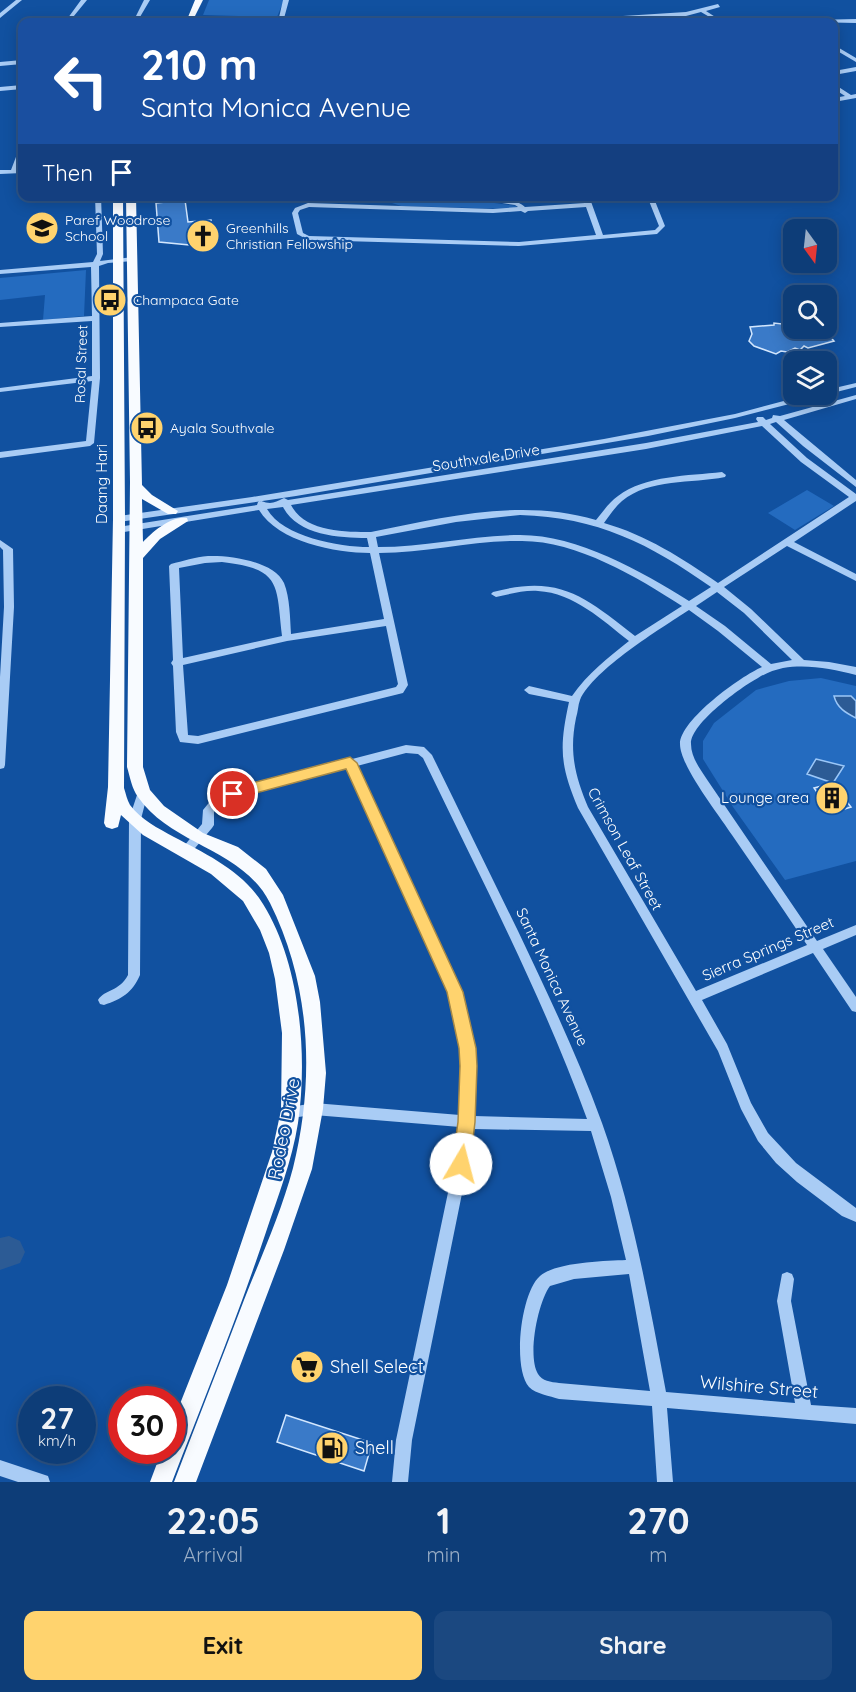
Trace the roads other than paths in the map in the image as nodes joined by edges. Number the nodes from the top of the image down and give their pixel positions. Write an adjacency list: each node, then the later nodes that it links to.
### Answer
1 (18, 0): 9 (street)
2 (84, 0): 10 (street)
3 (147, 0): 11 (street)
4 (189, 0): 12 (main road)
5 (199, 0): 13 (main road)
6 (286, 0): 14 (street)
7 (721, 7): 8 (street)
8 (702, 14): 15 (street); 16 (street); 17 (street); 18 (street)
9 (0, 16)
10 (70, 18)
11 (137, 18)
12 (181, 18)
13 (191, 18)
14 (281, 18)
15 (631, 18)
16 (655, 18)
17 (707, 18)
18 (712, 18)
19 (838, 21): 20 (street)
20 (843, 21): 21 (street); 22 (street)
21 (856, 21)
22 (856, 27)
23 (838, 49): 24 (street)
24 (856, 60)
25 (18, 62): 26 (street)
26 (0, 64)
27 (856, 69): 28 (street)
28 (838, 72)
29 (18, 87): 31 (street)
30 (838, 88): 32 (street)
31 (0, 89)
32 (853, 96): 33 (street)
33 (838, 98)
34 (18, 160): 35 (street)
35 (14, 171): 36 (street); 37 (street)
36 (18, 171)
37 (0, 172)
38 (98, 201): 53 (street, Rosal Street)
39 (118, 201): 52 (main road, Daang Hari)
40 (131, 201): 51 (main road)
41 (318, 201): 46 (street)
42 (385, 201): 48 (street)
43 (501, 201): 49 (street)
44 (587, 201): 47 (street)
45 (652, 201): 50 (street)
46 (319, 206): 48 (street); 50 (street)
47 (588, 206): 49 (street); 50 (street)
48 (387, 208): 49 (street)
49 (525, 211)
50 (600, 237)
51 (133, 261): 52 (street); 70 (main road)
52 (112, 263): 53 (street); 80 (main road, Daang Hari)
53 (96, 264): 54 (street); 55 (street, Rosal Street)
54 (0, 272)
55 (96, 318): 56 (street); 57 (street, Rosal Street)
56 (0, 325)
57 (96, 378): 59 (street); 67 (street, Rosal Street)
58 (856, 385): 60 (street)
59 (0, 390)
60 (837, 390)
61 (856, 397): 65 (street, Southvale Drive)
62 (783, 405): 63 (street, Southvale Drive)
63 (769, 409): 64 (street, Southvale Drive); 65 (street)
64 (754, 412): 66 (street); 71 (street, Southvale Drive)
65 (778, 419): 66 (street, Southvale Drive); 69 (street)
66 (763, 423): 72 (street); 74 (street, Southvale Drive)
67 (0, 455)
68 (722, 475): 79 (street)
69 (856, 484)
70 (136, 486): 76 (main road); 78 (main road)
71 (282, 495): 73 (street, Southvale Drive); 74 (street)
72 (856, 497): 82 (street, Crimson Leaf Street)
73 (259, 498): 75 (street); 76 (street, Southvale Drive)
74 (285, 505): 75 (street, Southvale Drive); 81 (street)
75 (262, 509): 77 (street, Southvale Drive); 84 (street)
76 (172, 511): 78 (street, Southvale Drive)
77 (183, 521): 78 (street, Southvale Drive); 85 (main road)
78 (137, 522): 80 (street, Southvale Drive); 85 (main road)
79 (599, 523): 81 (street); 87 (street)
80 (118, 525): 101 (main road, Daang Hari)
81 (371, 535): 84 (street)
82 (787, 542): 86 (street); 87 (street, Crimson Leaf Street)
83 (0, 543): 100 (street)
84 (375, 552): 89 (street); 90 (street)
85 (137, 556): 102 (main road, Rodeo Drive)
86 (856, 578)
87 (718, 588): 89 (street, Crimson Leaf Street); 94 (street)
88 (496, 594): 92 (street)
89 (689, 607): 92 (street, Crimson Leaf Street); 95 (street)
90 (388, 622): 91 (street); 93 (street)
91 (287, 638): 93 (street); 93 (street)
92 (635, 641): 98 (street, Crimson Leaf Street)
93 (176, 663)
94 (801, 663): 95 (street); 96 (street)
95 (770, 669): 109 (street)
96 (856, 671)
97 (529, 690): 98 (street)
98 (575, 700): 110 (street, Crimson Leaf Street)
99 (350, 763): 106 (street, Santa Monica Avenue); 115 (street); 116 (street, Santa Monica Avenue)
100 (0, 765)
101 (116, 771): 103 (main road); 105 (main road)
102 (143, 792): 103 (street); 104 (street); 106 (main road, Rodeo Drive)
103 (122, 805): 104 (main road, Rodeo Drive)
104 (135, 819): 107 (main road, Rodeo Drive); 111 (street)
105 (111, 822)
106 (197, 837): 107 (street); 113 (main road, Rodeo Drive)
107 (186, 851): 114 (main road, Rodeo Drive)
108 (856, 930): 109 (street, Sierra Springs Street)
109 (817, 947): 110 (street, Sierra Springs Street); 112 (street)
110 (693, 998): 117 (street, Crimson Leaf Street)
111 (104, 1000)
112 (856, 1007)
113 (314, 1109): 114 (street); 115 (street); 126 (main road, Rodeo Drive)
114 (290, 1112): 125 (main road, Rodeo Drive)
115 (467, 1122): 116 (street); 127 (street)
116 (596, 1125): 118 (street, Santa Monica Avenue)
117 (856, 1215)
118 (635, 1266): 120 (street, Santa Monica Avenue); 120 (street, Wilshire Street)
119 (787, 1279): 121 (street)
120 (659, 1398): 121 (street, Wilshire Street); 128 (street, Santa Monica Avenue)
121 (804, 1410): 122 (street, Wilshire Street)
122 (856, 1416)
123 (0, 1468): 124 (street)
124 (42, 1482)
125 (161, 1482)
126 (185, 1482)
127 (400, 1482)
128 (665, 1482)

